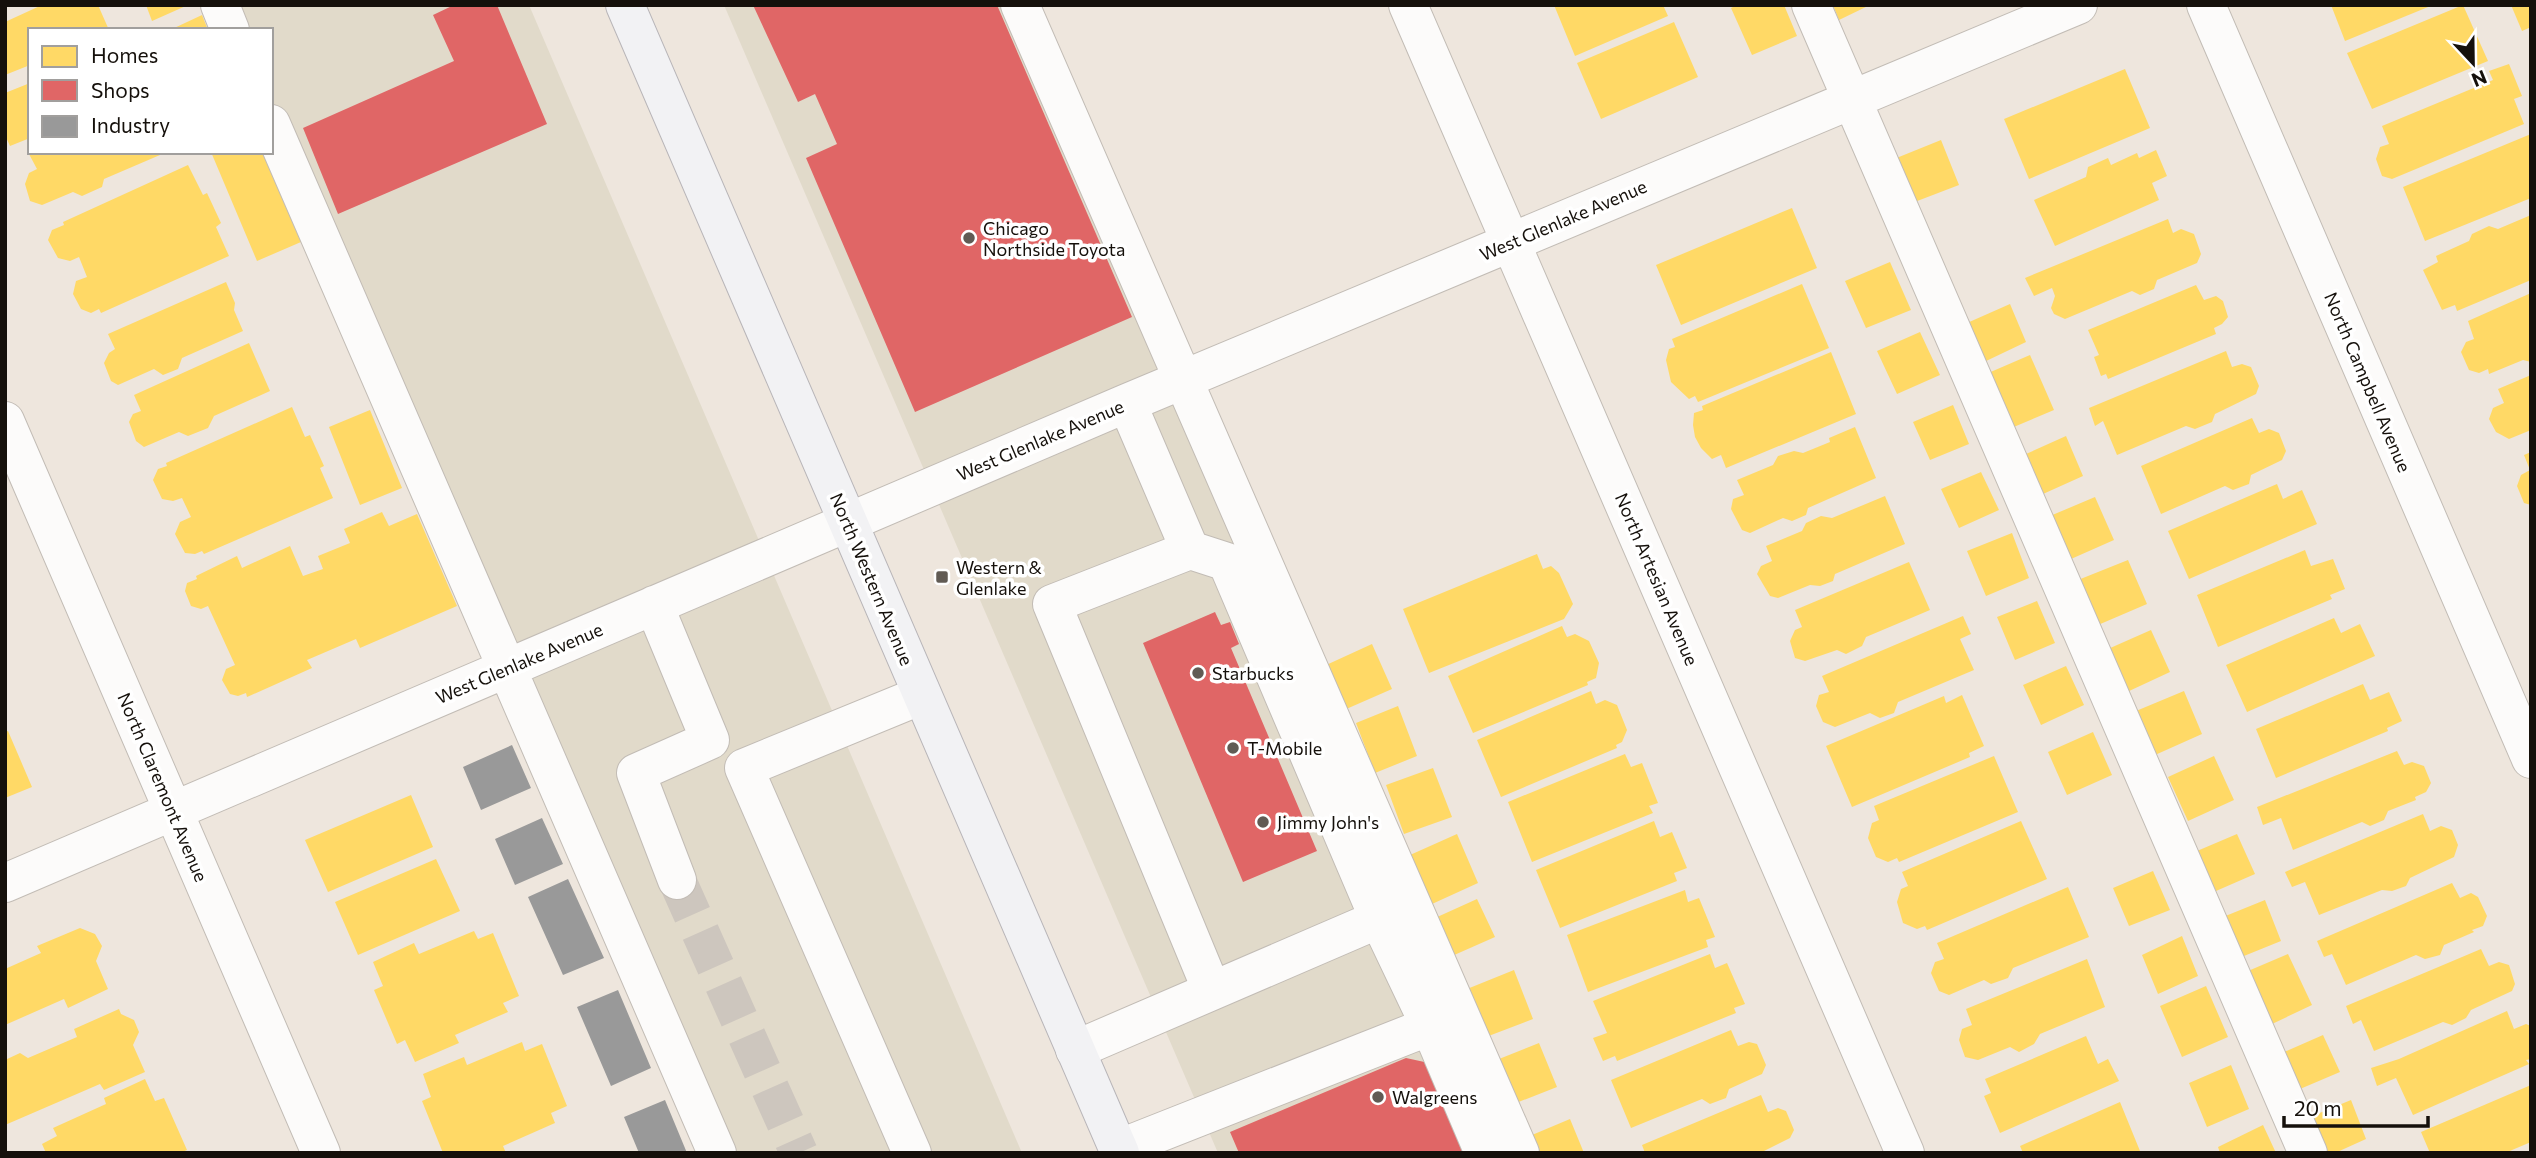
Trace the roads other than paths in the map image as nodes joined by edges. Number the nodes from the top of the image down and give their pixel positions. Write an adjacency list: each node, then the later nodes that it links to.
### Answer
1 (220, 5): 8 (street)
2 (625, 5): 15 (main road, North Western Avenue)
3 (1020, 5): 12 (street)
4 (1408, 5): 11 (street, North Artesian Avenue)
5 (1811, 5): 9 (street)
6 (2078, 5): 9 (street, West Glenlake Avenue)
7 (2206, 5): 21 (street, North Campbell Avenue)
8 (229, 28)
9 (1852, 99): 11 (street, West Glenlake Avenue); 37 (street)
10 (273, 129): 18 (street)
11 (1511, 243): 12 (street, West Glenlake Avenue); 36 (street, North Artesian Avenue)
12 (1184, 379): 13 (street, West Glenlake Avenue); 35 (street)
13 (1126, 403): 15 (street, West Glenlake Avenue); 16 (street)
14 (5, 421): 23 (street, North Claremont Avenue)
15 (848, 523): 17 (street, West Glenlake Avenue); 19 (main road, North Western Avenue)
16 (1190, 550): 26 (street); 27 (street)
17 (654, 605): 18 (street, West Glenlake Avenue); 20 (street)
18 (507, 668): 23 (street, West Glenlake Avenue); 32 (street)
19 (922, 695): 22 (street); 29 (main road, North Western Avenue)
20 (710, 740): 22 (street); 24 (street)
21 (2531, 759)
22 (744, 768): 33 (street)
23 (173, 811): 25 (street, West Glenlake Avenue); 31 (street, North Claremont Avenue)
24 (677, 880)
25 (5, 883)
26 (1379, 919): 27 (street); 28 (street)
27 (1212, 991): 29 (street)
28 (1430, 1026): 30 (street); 34 (street)
29 (1075, 1050): 30 (main road, North Western Avenue)
30 (1119, 1151)
31 (321, 1153)
32 (717, 1153)
33 (912, 1153)
34 (1484, 1153)
35 (1520, 1153)
36 (1906, 1153)
37 (2308, 1153)

